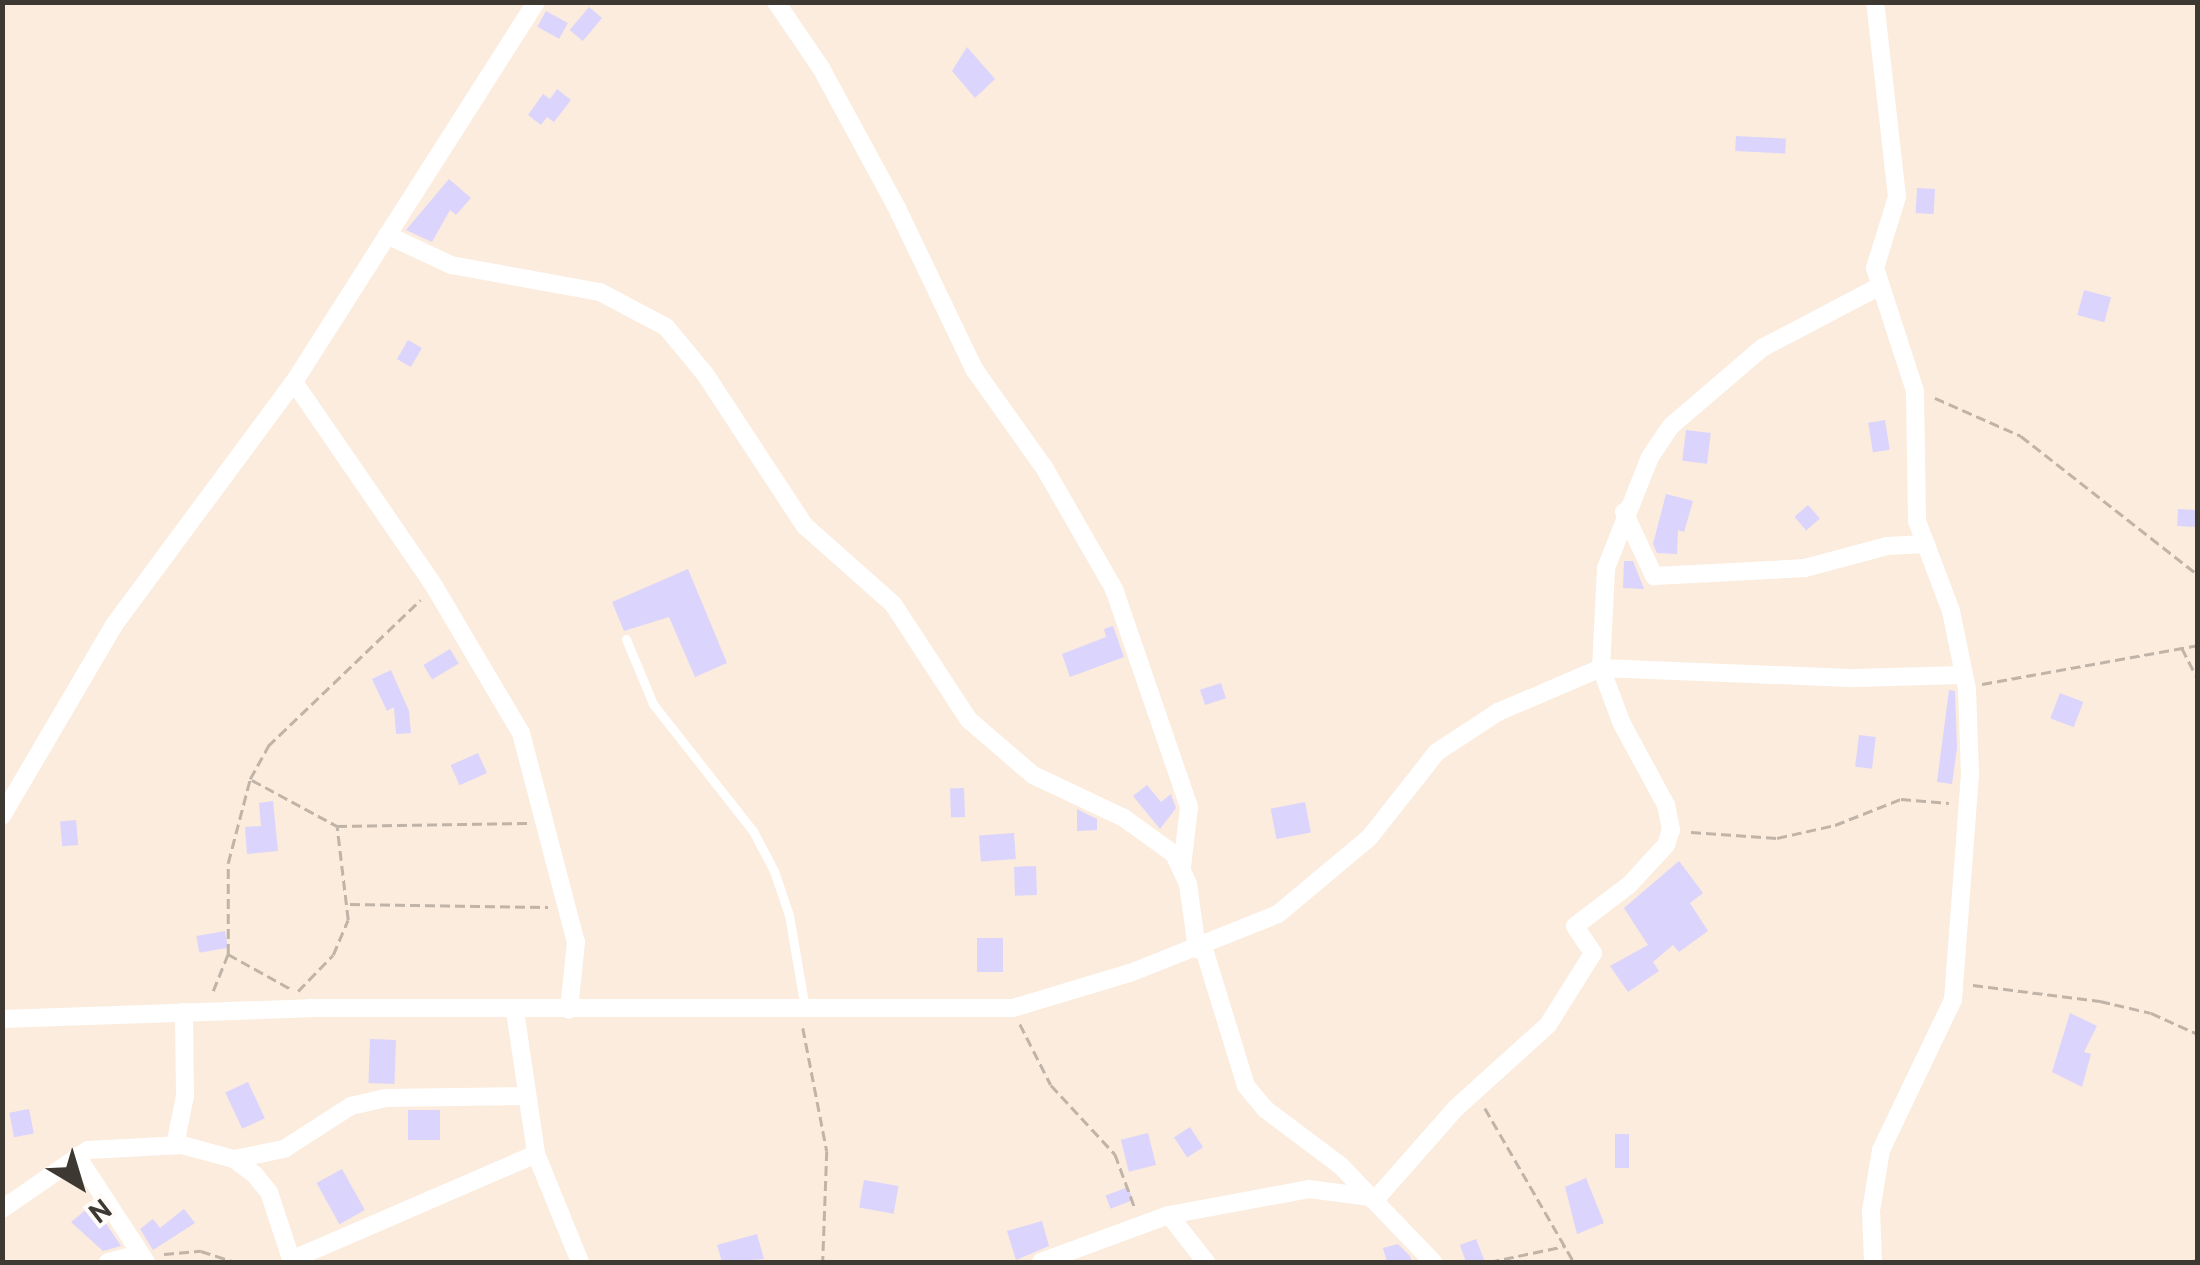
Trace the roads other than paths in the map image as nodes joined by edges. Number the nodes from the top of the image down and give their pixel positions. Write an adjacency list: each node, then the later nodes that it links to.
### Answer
1 (536, 2): 4 (street)
2 (776, 2): 13 (street)
3 (1875, 2): 5 (street)
4 (387, 235): 6 (street); 13 (street)
5 (1880, 286): 7 (street); 8 (street)
6 (294, 382): 12 (street); 15 (street)
7 (1624, 512): 8 (street); 10 (street)
8 (1926, 544): 11 (street)
9 (626, 640): 18 (lane)
10 (1600, 668): 11 (street); 14 (street); 25 (street)
11 (1965, 682): 35 (street)
12 (2, 816)
13 (1182, 867): 14 (street)
14 (1200, 947): 18 (street); 25 (street)
15 (568, 1010): 16 (street); 18 (street)
16 (515, 1011): 17 (street); 20 (street)
17 (184, 1012): 19 (street); 21 (street)
18 (803, 1012)
19 (2, 1019)
20 (524, 1096): 22 (street); 24 (street)
21 (175, 1145): 23 (street); 24 (street)
22 (536, 1154): 29 (street); 31 (street)
23 (77, 1156): 26 (street); 28 (street)
24 (234, 1159): 29 (street)
25 (1372, 1199): 27 (street); 34 (street)
26 (2, 1209)
27 (1169, 1215): 32 (street); 33 (street)
28 (143, 1259): 30 (street)
29 (292, 1261)
30 (108, 1262)
31 (580, 1262)
32 (1040, 1262)
33 (1206, 1262)
34 (1433, 1262)
35 (1873, 1262)

